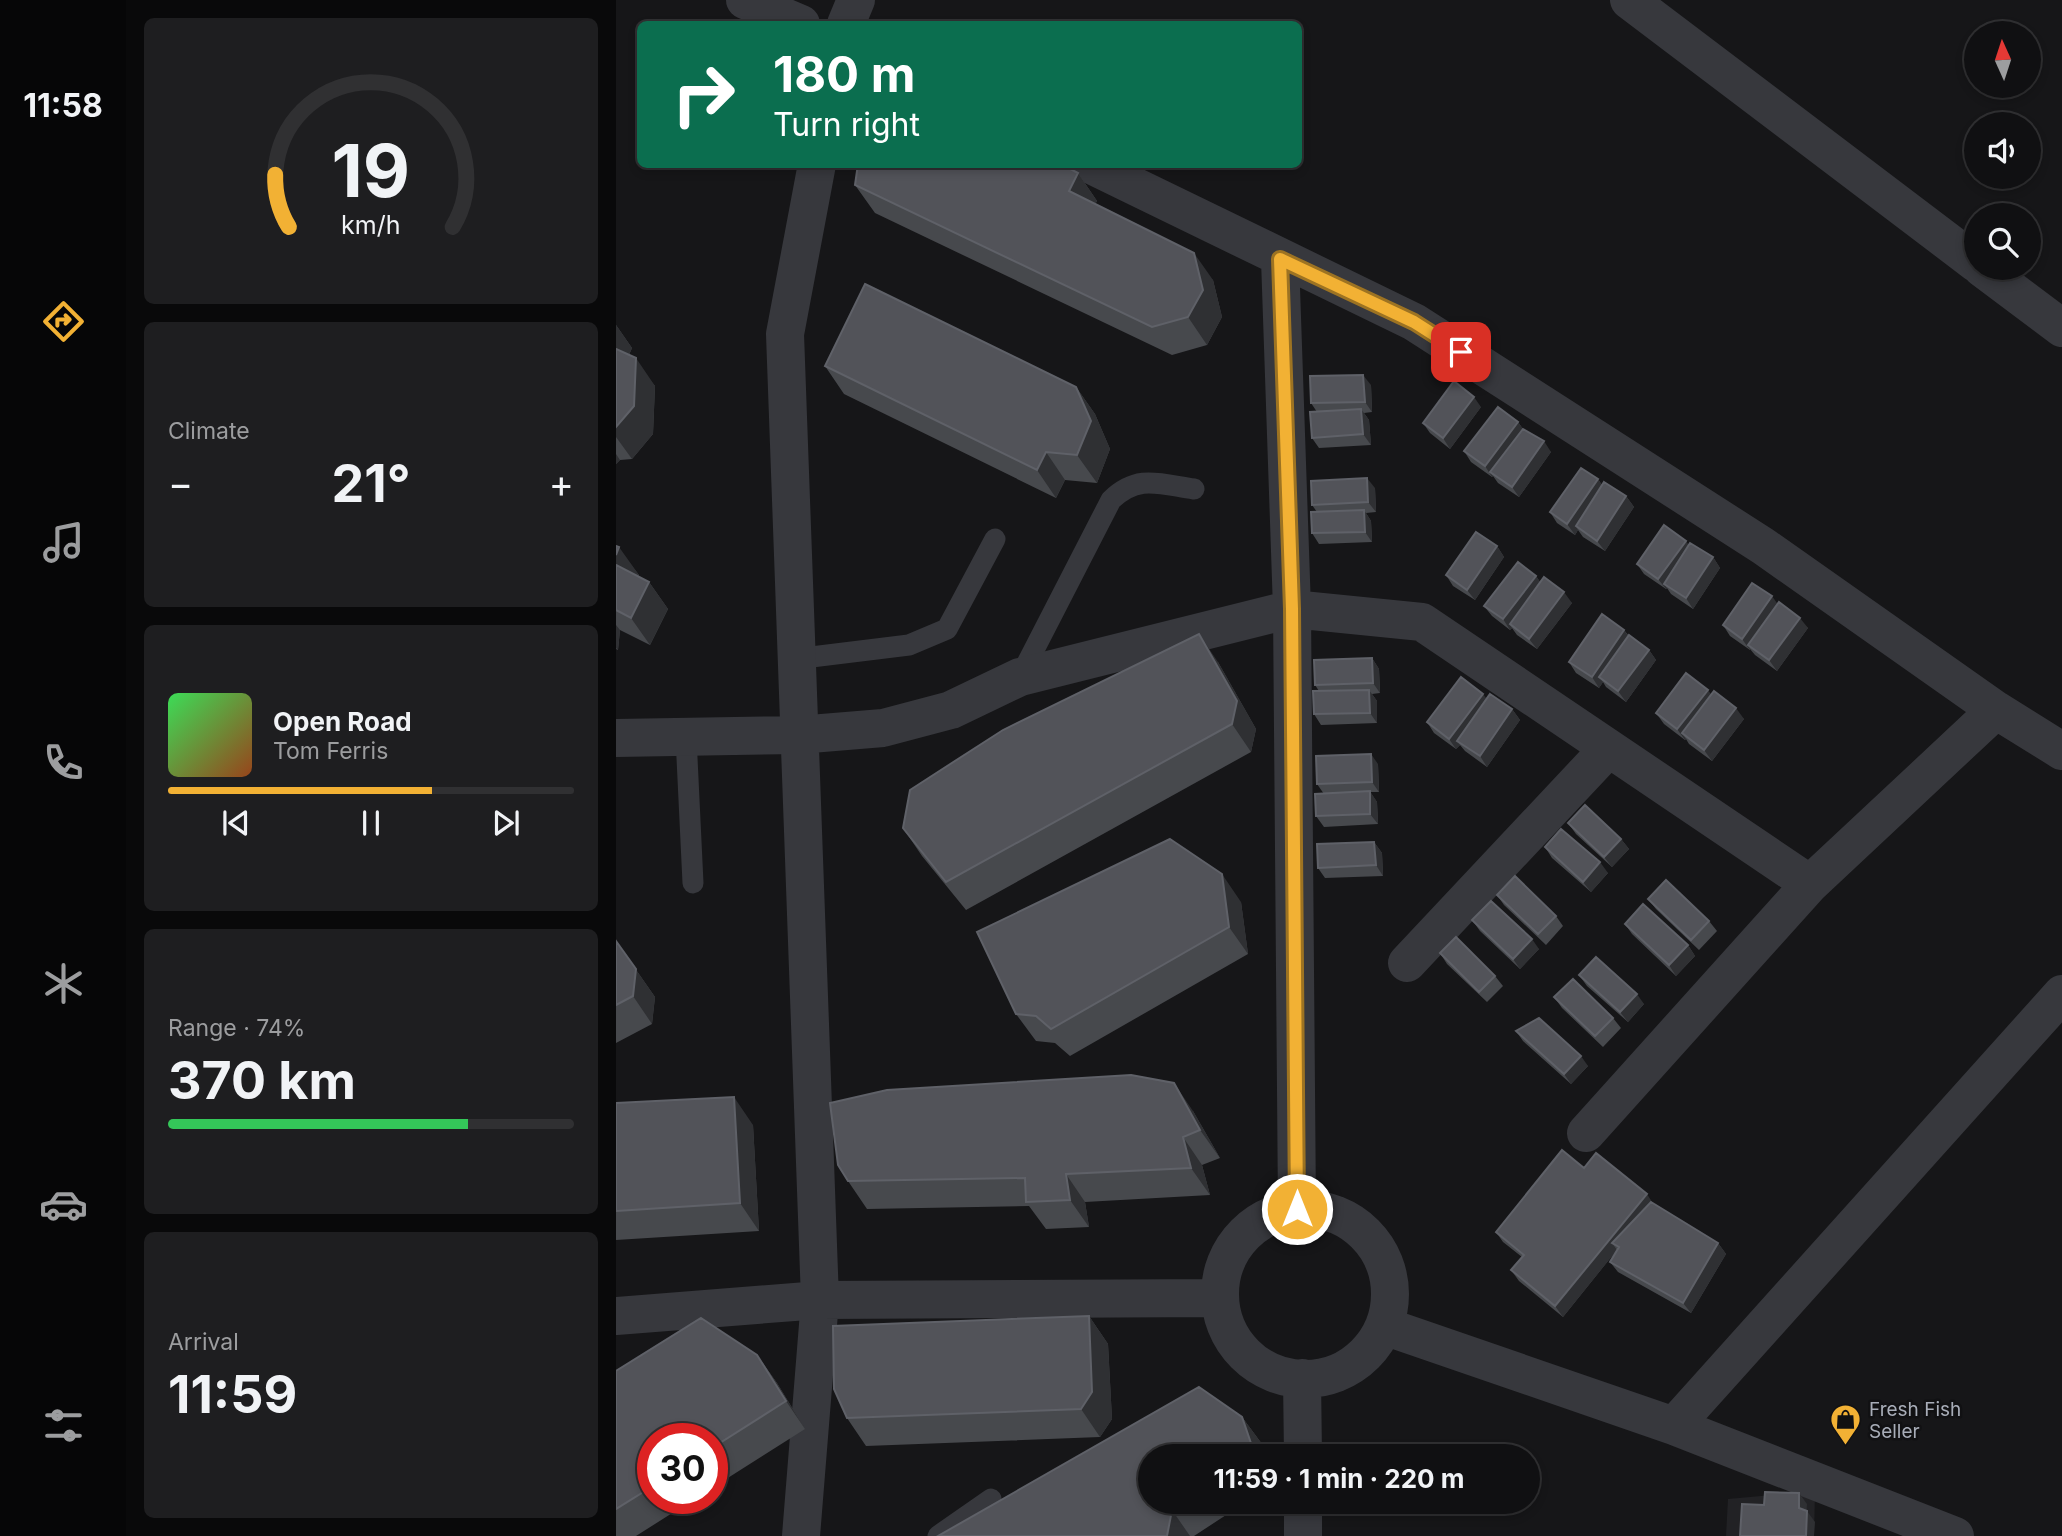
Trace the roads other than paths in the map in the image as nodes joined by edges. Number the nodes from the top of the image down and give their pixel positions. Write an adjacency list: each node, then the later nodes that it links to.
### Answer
1 (745, 0): 4 (street)
2 (856, 0): 5 (street)
3 (1629, 0): 8 (street)
4 (794, 21)
5 (847, 21)
6 (816, 168): 15 (street)
7 (1097, 168): 9 (street)
8 (1964, 254)
9 (1280, 259): 14 (street); 17 (street)
10 (1998, 280): 11 (street)
11 (2062, 328)
12 (1194, 489): 16 (lane)
13 (995, 539): 15 (lane)
14 (1292, 609): 16 (street); 21 (street); 28 (street)
15 (795, 659): 18 (street)
16 (1020, 677): 18 (street)
17 (1996, 710): 22 (street); 24 (street)
18 (798, 735): 19 (street); 30 (street)
19 (685, 737): 20 (street); 23 (lane)
20 (616, 738)
21 (1608, 749): 24 (street); 25 (street)
22 (2062, 751)
23 (693, 883)
24 (1810, 884): 27 (street)
25 (1407, 963)
26 (2062, 994): 34 (street)
27 (1586, 1133)
28 (1297, 1209): 29 (street); 32 (street)
29 (1219, 1298): 30 (street); 33 (street)
30 (820, 1300): 31 (street); 38 (street)
31 (616, 1316)
32 (1384, 1326): 33 (street); 34 (street)
33 (1302, 1378): 35 (street)
34 (1674, 1426): 41 (street)
35 (1303, 1444)
36 (991, 1499): 39 (lane)
37 (1303, 1514): 40 (street)
38 (801, 1536)
39 (938, 1536)
40 (1303, 1536)
41 (1955, 1536)

